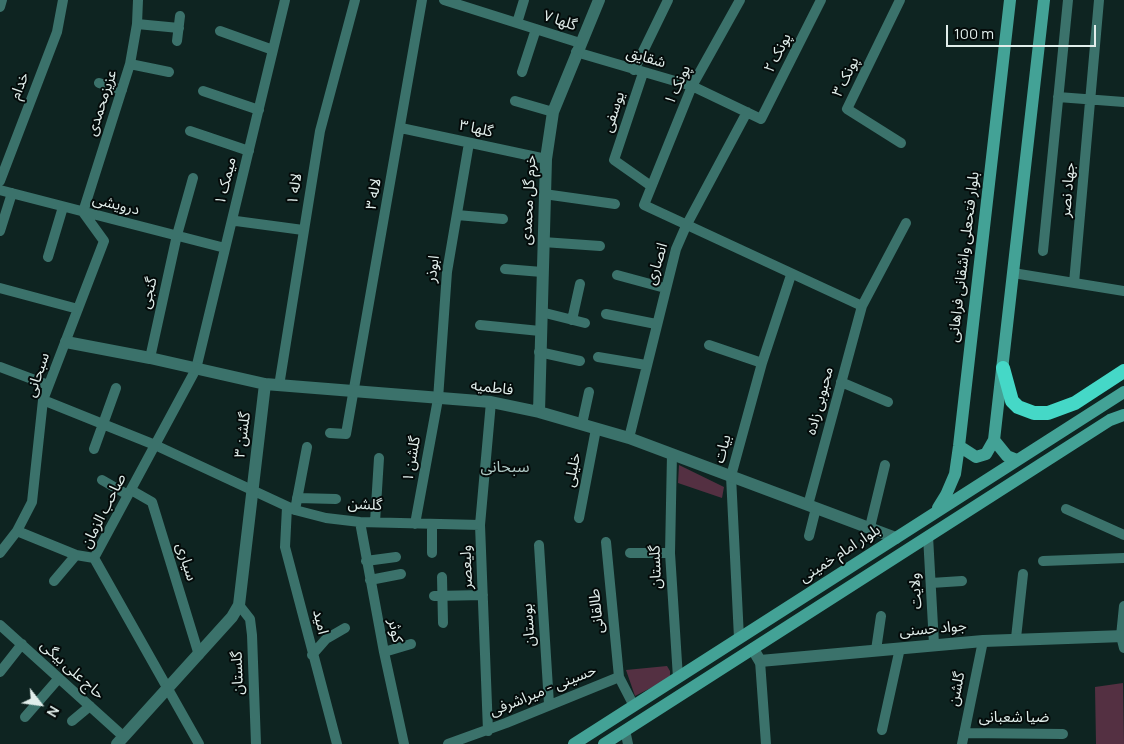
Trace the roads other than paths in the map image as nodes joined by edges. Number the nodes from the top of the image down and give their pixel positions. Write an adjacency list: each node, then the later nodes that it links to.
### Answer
1 (2, 0): 18 (street)
2 (63, 0): 51 (street, خدام)
3 (138, 0): 21 (street, عزیزمحمدی)
4 (285, 0): 27 (street, میمک ۱)
5 (355, 0): 64 (street, لاله ۱)
6 (422, 0): 44 (street, لاله ۳)
7 (524, 0): 20 (street)
8 (599, 0): 26 (street, خرم گل محمدی)
9 (668, 0): 31 (street, یوسفی)
10 (740, 0): 33 (street, پونک ۱)
11 (821, 0): 43 (street, پونک ۲)
12 (900, 0): 47 (street, پونک ۳)
13 (1010, 0): 124 (main road, بلوار فتحعلی واشقانی فراهانی)
14 (1044, 0): 74 (main road)
15 (1068, 0): 36 (street, جهاد نصر)
16 (1099, 0): 37 (street, جهاد نصر)
17 (449, 1): 20 (street, گلها ۷)
18 (0, 8)
19 (180, 16): 22 (street)
20 (517, 23): 23 (street, گلها ۷)
21 (137, 24): 22 (street); 28 (street, عزیزمحمدی)
22 (178, 28): 25 (street)
23 (536, 29): 26 (street, گلها ۷); 30 (street)
24 (220, 31): 27 (street)
25 (177, 41)
26 (578, 47): 31 (street, شقایق); 41 (street, خرم گل محمدی)
27 (273, 50): 40 (street, میمک ۱)
28 (130, 64): 29 (street); 34 (street, عزیزمحمدی)
29 (169, 72)
30 (522, 72)
31 (638, 72): 33 (street, شقایق); 52 (street, یوسفی)
32 (99, 82): 34 (street)
33 (692, 86): 42 (street, شقایق); 52 (street, پونک ۱)
34 (122, 90): 58 (street, عزیزمحمدی)
35 (203, 91): 40 (street)
36 (1058, 97): 37 (street); 70 (street, جهاد نصر)
37 (1090, 99): 39 (street); 77 (street, جهاد نصر)
38 (515, 101): 41 (street)
39 (1124, 102)
40 (259, 110): 48 (street, میمک ۱)
41 (553, 112): 49 (street, خرم گل محمدی)
42 (747, 112): 43 (street, شقایق); 63 (street, انصاری)
43 (761, 119)
44 (401, 128): 46 (street, گلها ۳); 108 (street, لاله ۳)
45 (190, 131): 48 (street)
46 (469, 143): 49 (street, گلها ۳); 59 (street, ابوذر)
47 (901, 143)
48 (248, 151): 69 (street, میمک ۱)
49 (546, 160): 55 (street, خرم گل محمدی)
50 (192, 178): 66 (street)
51 (0, 181)
52 (651, 186): 63 (street, پونک ۱)
53 (0, 190): 54 (street, درویشی)
54 (12, 193): 57 (street, درویشی); 65 (street)
55 (544, 194): 56 (street); 67 (street, خرم گل محمدی)
56 (615, 204)
57 (63, 206): 58 (street, درویشی); 71 (street)
58 (83, 212): 66 (street, درویشی); 83 (street, سبحانی)
59 (457, 215): 60 (street); 111 (street, ابوذر)
60 (503, 219)
61 (236, 221): 64 (street)
62 (906, 223): 82 (street, محبوبی زاده)
63 (686, 226): 76 (street); 80 (street, انصاری)
64 (303, 230): 106 (street, لاله ۱)
65 (0, 231)
66 (177, 235): 69 (street, درویشی); 95 (street, گنجی)
67 (543, 242): 68 (street); 73 (street, خرم گل محمدی)
68 (600, 246)
69 (225, 248): 101 (street, میمک ۱)
70 (1043, 251)
71 (48, 257)
72 (505, 269): 73 (street)
73 (542, 272): 84 (street, خرم گل محمدی)
74 (1014, 273): 77 (street); 100 (main road)
75 (617, 275): 80 (street)
76 (791, 275): 82 (street); 97 (street, بیات)
77 (1074, 283): 81 (street)
78 (580, 284): 86 (street)
79 (0, 288): 83 (street)
80 (664, 288): 88 (street, انصاری)
81 (1124, 291)
82 (862, 306): 103 (street, محبوبی زاده)
83 (78, 310): 91 (street, سبحانی)
84 (541, 312): 86 (street); 90 (street, خرم گل محمدی)
85 (606, 314): 88 (street)
86 (572, 320): 87 (street)
87 (585, 323)
88 (656, 324): 98 (street, انصاری)
89 (480, 326): 90 (street)
90 (540, 331): 93 (street, خرم گل محمدی)
91 (66, 342): 95 (street, فاطمیه); 105 (street, سبحانی)
92 (709, 345): 97 (street)
93 (540, 352): 96 (street); 115 (street, خرم گل محمدی)
94 (598, 356): 98 (street)
95 (150, 358): 101 (street, فاطمیه)
96 (580, 361)
97 (762, 363): 131 (street, بیات)
98 (646, 365): 121 (street, انصاری)
99 (0, 366): 105 (street)
100 (1003, 368): 102 (highway); 122 (main road)
101 (196, 369): 104 (street, فاطمیه); 123 (street, صاحب الزمان)
102 (1124, 371)
103 (841, 382): 114 (street); 137 (street, محبوبی زاده)
104 (265, 384): 106 (street, فاطمیه); 133 (street, گلشن ۳)
105 (48, 385): 112 (street, سبحانی)
106 (279, 386): 108 (street, فاطمیه)
107 (116, 388): 117 (street)
108 (353, 392): 111 (street, فاطمیه); 120 (street, لاله ۳)
109 (589, 392): 118 (street)
110 (1124, 392): 129 (main road, بلوار امام خمینی)
111 (438, 399): 113 (street, فاطمیه); 144 (street, گلشن ۱)
112 (43, 400): 117 (street, گلشن); 148 (street, سبحانی)
113 (491, 402): 115 (street, فاطمیه); 146 (street, ولیعصر)
114 (888, 402)
115 (539, 412): 118 (street, فاطمیه)
116 (1124, 415): 151 (main road)
117 (103, 424): 123 (street, گلشن); 126 (street)
118 (582, 424): 119 (street, فاطمیه)
119 (596, 429): 121 (street, فاطمیه); 141 (street, خلیلی)
120 (330, 433)
121 (629, 438): 127 (street, فاطمیه)
122 (994, 440): 124 (main road); 129 (main road)
123 (155, 445): 133 (street, گلشن); 134 (street, صاحب الزمان)
124 (959, 446): 140 (main road, بلوار فتحعلی واشقانی فراهانی)
125 (306, 447): 135 (street, امید)
126 (94, 449)
127 (672, 454): 131 (street, فاطمیه); 158 (street, گلستان)
128 (379, 458): 143 (street)
129 (1017, 460): 140 (main road, بلوار امام خمینی)
130 (885, 465): 147 (street)
131 (731, 476): 137 (street, فاطمیه); 180 (street, بیات)
132 (102, 480): 134 (street, سیاری)
133 (252, 490): 138 (street, گلشن); 174 (street)
134 (129, 493): 161 (street, صاحب الزمان); 191 (street, سیاری)
135 (297, 498): 136 (street); 138 (street, امید)
136 (336, 499)
137 (812, 506): 147 (street, فاطمیه); 150 (street, محبوبی زاده)
138 (291, 508): 142 (street, گلشن); 192 (street, امید)
139 (1066, 509): 149 (street)
140 (935, 513): 152 (main road, بلوار امام خمینی)
141 (579, 518)
142 (360, 522): 143 (street, گلشن); 163 (street, کوثر)
143 (375, 522): 144 (street, گلشن)
144 (415, 524): 145 (street, گلشن)
145 (432, 524): 146 (street, گلشن); 156 (street)
146 (480, 525): 172 (street, ولیعصر)
147 (870, 527): 152 (street, فاطمیه)
148 (17, 531): 155 (street, سبحانی); 159 (street)
149 (1124, 535)
150 (809, 536)
151 (928, 536): 171 (street, ولایت); 188 (main road)
152 (896, 538): 180 (main road, بلوار امام خمینی)
153 (606, 542): 195 (street, طالقانی)
154 (539, 545): 199 (street, بوستان)
155 (0, 553)
156 (432, 553)
157 (630, 553): 158 (street)
158 (670, 553): 197 (street, گلستان)
159 (76, 555): 161 (street); 169 (street)
160 (396, 557): 163 (street)
161 (94, 558): 198 (street, صاحب الزمان)
162 (1124, 558): 164 (street)
163 (366, 561): 168 (street, کوثر)
164 (1044, 561)
165 (401, 574): 168 (street)
166 (1023, 574): 181 (street)
167 (442, 577): 173 (street)
168 (370, 580): 190 (street, کوثر)
169 (54, 581)
170 (962, 581): 171 (street)
171 (930, 583): 186 (street, ولایت)
172 (483, 595): 173 (street); 206 (street, ولیعصر)
173 (438, 596): 177 (street)
174 (239, 605): 191 (street); 211 (street, گلستان)
175 (1124, 606): 182 (street)
176 (882, 616): 189 (street)
177 (443, 624)
178 (0, 625): 184 (street, حاج علی بیگی)
179 (345, 628): 192 (street)
180 (739, 638): 197 (main road, بلوار امام خمینی)
181 (1016, 638): 182 (street, جواد حسنی); 183 (street, جواد حسنی)
182 (1123, 640)
183 (983, 641): 186 (street, جواد حسنی); 207 (street, گلشن)
184 (22, 644): 194 (street); 196 (street, حاج علی بیگی)
185 (410, 644): 190 (street)
186 (934, 644): 187 (street, جواد حسنی)
187 (900, 648): 189 (street, جواد حسنی); 205 (street)
188 (753, 649): 193 (street); 204 (main road)
189 (876, 650): 193 (street, جواد حسنی)
190 (384, 652): 213 (street, کوثر)
191 (198, 655): 198 (street)
192 (312, 655): 212 (street, امید)
193 (760, 661): 218 (street)
194 (0, 672)
195 (619, 677): 199 (street, حسینی - میراشرفی); 201 (street, حسینی - میراشرفی)
196 (59, 678): 200 (street, حاج علی بیگی); 202 (street)
197 (678, 678): 201 (main road, بلوار امام خمینی)
198 (168, 689): 209 (street); 210 (street, صاحب الزمان)
199 (549, 704): 206 (street, حسینی - میراشرفی)
200 (90, 706): 203 (street); 209 (street, حاج علی بیگی)
201 (634, 706): 215 (main road, بلوار امام خمینی)
202 (26, 717)
203 (72, 721)
204 (625, 730): 216 (main road); 217 (street)
205 (882, 730)
206 (488, 731): 214 (street, حسینی - میراشرفی)
207 (964, 733): 208 (street, ضیا شعبانی); 219 (street, گلشن)
208 (1062, 734)
209 (121, 740)
210 (199, 744)
211 (256, 744)
212 (337, 744)
213 (404, 744)
214 (448, 744)
215 (574, 744)
216 (604, 744)
217 (628, 744)
218 (766, 744)
219 (962, 744)

